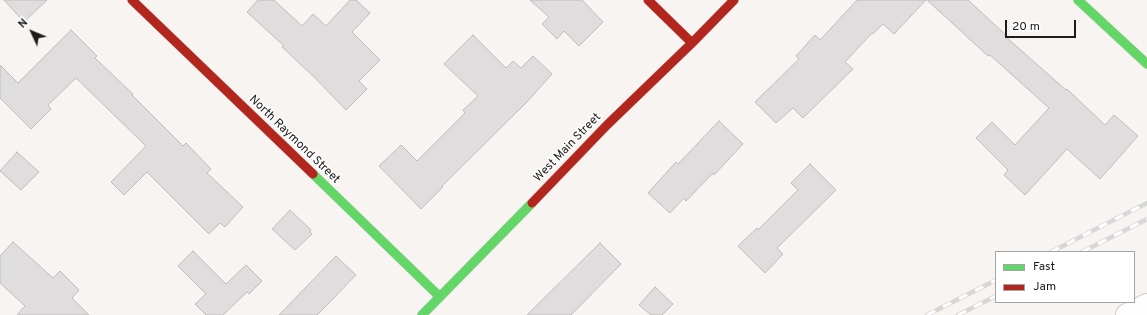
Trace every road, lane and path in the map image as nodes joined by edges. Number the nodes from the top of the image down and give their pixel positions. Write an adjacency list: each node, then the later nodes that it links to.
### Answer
1 (132, 0): 7 (street, North Raymond Street)
2 (648, 0): 5 (street)
3 (734, 0): 5 (street, West Main Street)
4 (1078, 0): 6 (street)
5 (692, 43): 7 (street, West Main Street)
6 (1147, 64)
7 (440, 297): 9 (street, West Main Street)
8 (1147, 305): 10 (street)
9 (422, 315)
10 (1127, 315)

